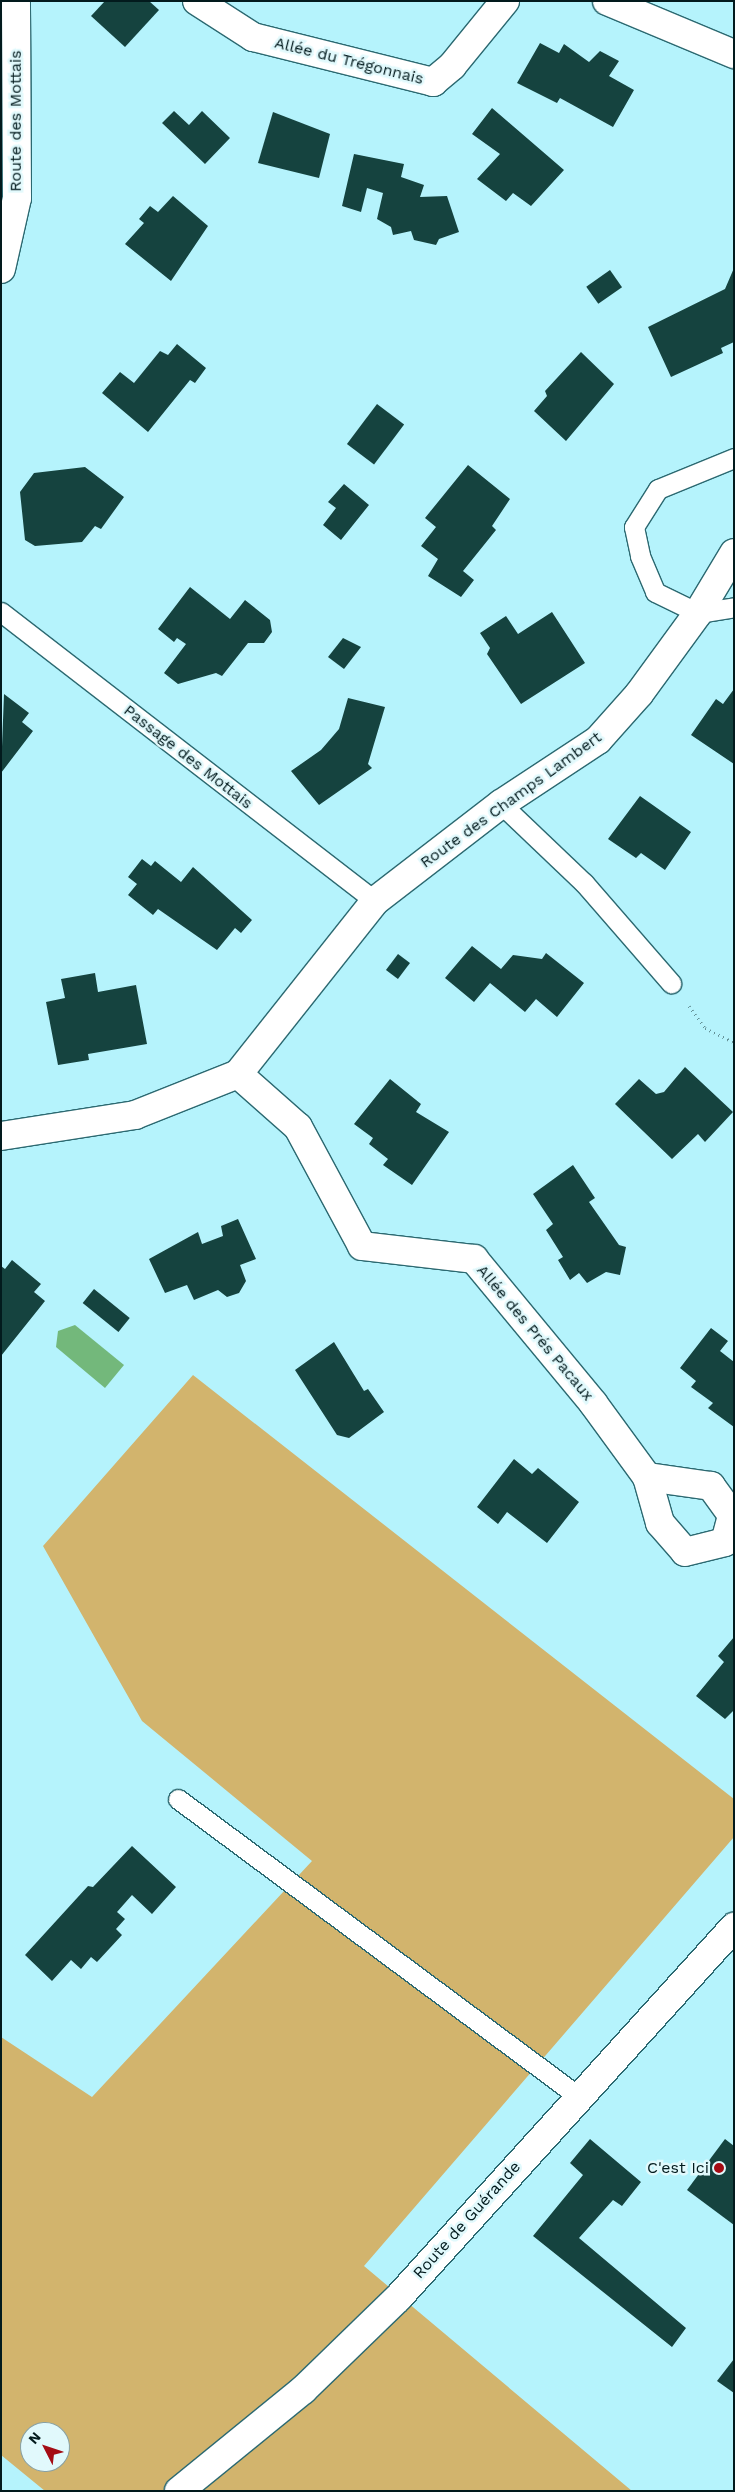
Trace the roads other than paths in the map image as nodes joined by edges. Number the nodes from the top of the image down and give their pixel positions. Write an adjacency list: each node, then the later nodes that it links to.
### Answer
1 (16, 1): 6 (street, Route des Mottais)
2 (197, 1): 3 (street, Allée du Trégonnais)
3 (505, 1)
4 (607, 1): 5 (street)
5 (734, 54)
6 (1, 269)
7 (734, 458): 11 (lane)
8 (734, 553): 11 (street, Route des Champs Lambert)
9 (734, 607): 11 (lane)
10 (1, 612): 13 (lane, Passage des Mottais)
11 (698, 613): 12 (street, Route des Champs Lambert)
12 (501, 804): 13 (street, Route des Champs Lambert); 14 (lane)
13 (375, 901): 15 (street, Route des Champs Lambert)
14 (671, 982)
15 (238, 1074): 16 (street, Route des Champs Lambert); 17 (street, Allée des Prés Pacaux)
16 (1, 1136)
17 (646, 1477)
18 (178, 1799): 20 (lane)
19 (734, 1927): 20 (street, Route de Guérande)
20 (578, 2096): 21 (street, Route de Guérande)
21 (179, 2491)

